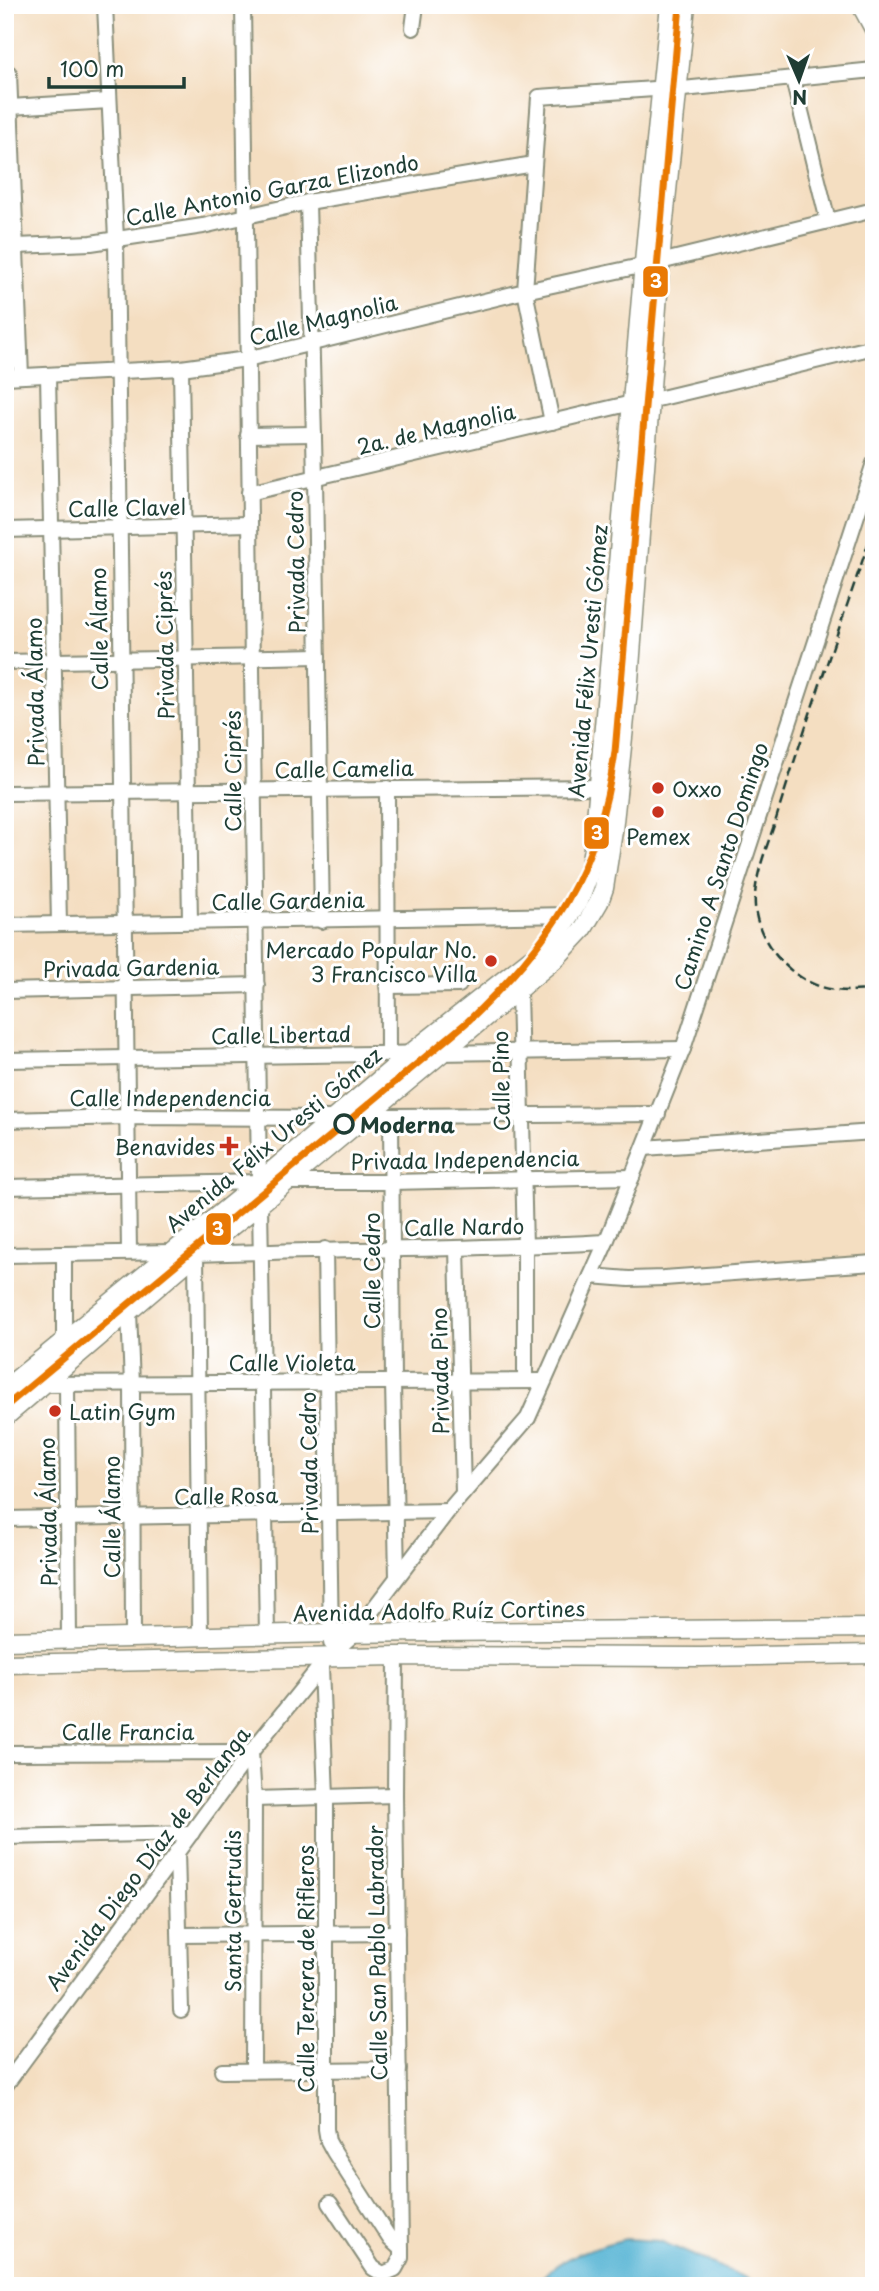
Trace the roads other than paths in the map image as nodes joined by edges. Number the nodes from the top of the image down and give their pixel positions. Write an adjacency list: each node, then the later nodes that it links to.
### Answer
1 (105, 5): 16 (street, Calle Álamo)
2 (243, 5): 21 (street, Calle Ciprés)
3 (416, 5): 9 (street)
4 (663, 5): 14 (street)
5 (670, 5): 23 (main road, Avenida Félix Uresti Gómez)
6 (686, 5): 23 (main road, Avenida Félix Uresti Gómez)
7 (692, 5): 15 (street)
8 (861, 5): 10 (main road)
9 (414, 28)
10 (874, 29)
11 (874, 70): 13 (street)
12 (9, 73): 17 (street)
13 (793, 79): 15 (street); 22 (street)
14 (654, 89): 18 (street); 23 (street)
15 (683, 89): 23 (street)
16 (109, 102): 17 (street); 24 (street, Calle Álamo)
17 (10, 107): 25 (street)
18 (534, 164): 19 (street, Calle Antonio Garza Elizondo); 27 (street)
19 (308, 202): 21 (street, Calle Antonio Garza Elizondo); 28 (street, Privada Cedro)
20 (874, 210): 22 (street, Calle Magnolia)
21 (246, 216): 24 (street, Calle Antonio Garza Elizondo); 30 (street, Calle Ciprés)
22 (828, 221): 26 (street, Calle Magnolia)
23 (655, 232): 26 (main road, Avenida Félix Uresti Gómez)
24 (116, 239): 25 (street, Calle Antonio Garza Elizondo); 32 (street, Calle Álamo)
25 (16, 246): 34 (street)
26 (652, 263): 27 (street, Calle Magnolia); 36 (main road, Avenida Félix Uresti Gómez)
27 (525, 291): 28 (street, Calle Magnolia); 37 (street)
28 (312, 344): 30 (street, Calle Magnolia); 38 (street, Privada Cedro)
29 (874, 347): 36 (street, 2a. de Magnolia)
30 (247, 359): 31 (street, Calle Magnolia); 39 (street, Calle Ciprés)
31 (181, 368): 32 (street, Calle Magnolia); 44 (street, Privada Ciprés)
32 (117, 373): 33 (street, Calle Magnolia); 45 (street, Calle Álamo)
33 (48, 375): 34 (street, Calle Magnolia); 47 (street, Privada Álamo)
34 (21, 376): 35 (street, Calle Magnolia)
35 (5, 377)
36 (641, 402): 37 (street, 2a. de Magnolia); 54 (main road, Avenida Félix Uresti Gómez); 74 (main road, Avenida Félix Uresti Gómez)
37 (552, 422): 41 (street, 2a. de Magnolia)
38 (314, 434): 39 (street); 41 (street, Privada Cedro)
39 (247, 435): 42 (street, Calle Ciprés)
40 (874, 463): 76 (street, Camino A Santo Domingo)
41 (315, 478): 42 (street, 2a. de Magnolia); 48 (street, Privada Cedro)
42 (249, 493): 43 (street, Calle Ciprés)
43 (249, 524): 44 (street, Calle Clavel); 49 (street, Calle Ciprés)
44 (183, 526): 45 (street, Calle Clavel); 50 (street, Privada Ciprés)
45 (118, 528): 47 (street, Calle Clavel); 52 (street, Calle Álamo)
46 (5, 530): 47 (street, Calle Clavel)
47 (52, 530): 51 (street, Privada Álamo)
48 (318, 656): 49 (street); 56 (street, Privada Cedro)
49 (252, 658): 50 (street); 57 (street, Calle Ciprés)
50 (185, 659): 52 (street); 59 (street, Privada Ciprés)
51 (55, 660): 52 (street); 53 (street); 60 (street, Privada Álamo)
52 (120, 660): 58 (street, Calle Álamo)
53 (5, 662)
54 (598, 787): 55 (street, Calle Camelia); 62 (main road, Avenida Félix Uresti Gómez)
55 (387, 788): 56 (street, Calle Camelia); 63 (street)
56 (319, 789): 57 (street, Calle Camelia); 65 (street, Privada Cedro)
57 (253, 790): 59 (street, Calle Camelia); 66 (street, Calle Ciprés)
58 (122, 791): 59 (street, Calle Camelia); 60 (street, Calle Camelia); 67 (street, Calle Álamo)
59 (187, 791): 64 (street, Privada Ciprés)
60 (57, 792): 61 (street, Calle Camelia); 68 (street, Privada Álamo)
61 (5, 793)
62 (570, 915): 63 (street, Calle Gardenia); 79 (main road, Avenida Félix Uresti Gómez)
63 (386, 920): 65 (street, Calle Gardenia); 72 (street)
64 (190, 921): 66 (street, Calle Gardenia); 67 (street, Calle Gardenia)
65 (322, 921): 66 (street, Calle Gardenia)
66 (255, 922): 70 (street, Calle Ciprés)
67 (123, 923): 68 (street, Calle Gardenia); 73 (street, Calle Álamo)
68 (58, 924): 69 (street, Calle Gardenia)
69 (5, 925)
70 (257, 985): 73 (street, Privada Gardenia); 81 (street, Calle Ciprés)
71 (459, 985): 72 (street)
72 (387, 986): 78 (street)
73 (125, 989): 75 (street, Privada Gardenia); 82 (street, Calle Álamo)
74 (519, 990): 77 (street, Calle Pino); 80 (main road, Avenida Félix Uresti Gómez)
75 (5, 991)
76 (683, 1049): 77 (street, Calle Libertad); 84 (street, Camino A Santo Domingo)
77 (519, 1052): 80 (street, Calle Libertad); 87 (street, Calle Pino)
78 (388, 1053): 79 (street, Calle Libertad); 81 (street, Calle Libertad)
79 (411, 1053): 80 (street, Calle Libertad); 90 (main road, Avenida Félix Uresti Gómez)
80 (441, 1053): 85 (main road, Avenida Félix Uresti Gómez)
81 (257, 1055): 82 (street, Calle Libertad); 89 (street, Calle Ciprés)
82 (126, 1058): 83 (street, Calle Libertad); 88 (street, Calle Álamo)
83 (5, 1060)
84 (658, 1114): 87 (street); 93 (street, Camino A Santo Domingo)
85 (366, 1115): 86 (street); 97 (main road, Avenida Félix Uresti Gómez)
86 (391, 1116): 87 (street); 98 (street, Calle Cedro)
87 (521, 1116): 95 (street, Calle Pino)
88 (127, 1117): 89 (street, Calle Independencia); 91 (street, Calle Independencia); 99 (street, Calle Álamo)
89 (258, 1117): 90 (street, Calle Independencia); 96 (street, Calle Ciprés)
90 (335, 1118): 96 (main road, Avenida Félix Uresti Gómez)
91 (5, 1120)
92 (874, 1132): 93 (street)
93 (644, 1148): 94 (street, Camino A Santo Domingo)
94 (632, 1177): 95 (street, Privada Independencia); 102 (street, Camino A Santo Domingo)
95 (523, 1180): 98 (street, Privada Independencia); 103 (street, Calle Pino)
96 (259, 1182): 97 (street, Privada Independencia); 99 (street, Privada Independencia); 109 (main road, Avenida Félix Uresti Gómez)
97 (286, 1182): 98 (street, Privada Independencia); 101 (main road, Avenida Félix Uresti Gómez)
98 (391, 1182): 106 (street, Calle Cedro)
99 (127, 1185): 100 (street, Privada Independencia); 108 (street, Calle Álamo)
100 (5, 1187)
101 (260, 1204): 107 (street); 111 (main road, Avenida Félix Uresti Gómez)
102 (606, 1242): 103 (street, Calle Nardo); 114 (street, Camino A Santo Domingo)
103 (525, 1247): 104 (street, Calle Nardo); 117 (street, Calle Pino)
104 (457, 1248): 106 (street, Calle Nardo); 121 (street, Privada Pino)
105 (325, 1249): 106 (street, Calle Nardo); 107 (street, Calle Nardo); 120 (street, Privada Cedro)
106 (393, 1249): 123 (street, Calle Cedro)
107 (262, 1251): 111 (street, Calle Nardo); 119 (street)
108 (129, 1252): 109 (street); 110 (street)
109 (173, 1252): 116 (main road, Avenida Félix Uresti Gómez)
110 (64, 1254): 112 (street); 116 (street)
111 (196, 1254): 115 (main road, Avenida Félix Uresti Gómez); 122 (street)
112 (5, 1255)
113 (874, 1263): 114 (street)
114 (591, 1276): 118 (street)
115 (129, 1312): 124 (main road, Avenida Félix Uresti Gómez); 126 (street, Calle Álamo)
116 (64, 1340): 127 (main road, Avenida Félix Uresti Gómez)
117 (524, 1381): 118 (street, Calle Violeta); 121 (street, Calle Violeta)
118 (544, 1381): 129 (street)
119 (263, 1382): 120 (street, Calle Violeta); 122 (street, Calle Violeta); 133 (street)
120 (328, 1382): 123 (street, Calle Violeta); 132 (street, Privada Cedro)
121 (460, 1382): 123 (street, Calle Violeta); 129 (street, Privada Pino)
122 (198, 1383): 126 (street, Calle Violeta); 135 (street)
123 (393, 1383): 131 (street, Calle Cedro)
124 (41, 1384): 125 (street, Calle Violeta); 128 (main road, Avenida Félix Uresti Gómez)
125 (67, 1384): 126 (street, Calle Violeta); 134 (street, Privada Álamo)
126 (132, 1384): 137 (street, Calle Álamo)
127 (8, 1385)
128 (5, 1417)
129 (463, 1493): 130 (street)
130 (448, 1511): 131 (street, Calle Rosa); 138 (street)
131 (396, 1513): 132 (street, Calle Rosa); 138 (street, Calle Cedro)
132 (330, 1514): 133 (street, Calle Rosa); 140 (street, Privada Cedro)
133 (265, 1516): 135 (street, Calle Rosa); 143 (street)
134 (67, 1517): 136 (street, Calle Rosa); 137 (street, Calle Rosa); 145 (street, Privada Álamo)
135 (200, 1517): 137 (street, Calle Rosa); 142 (street)
136 (5, 1518)
137 (132, 1518): 144 (street, Calle Álamo)
138 (397, 1577): 141 (street)
139 (874, 1628): 141 (main road, Avenida Adolfo Ruíz Cortines)
140 (332, 1633): 141 (main road, Avenida Adolfo Ruíz Cortines); 143 (main road, Avenida Adolfo Ruíz Cortines); 149 (street, Avenida Diego Díaz de Berlanga)
141 (355, 1633): 149 (street, Avenida Diego Díaz de Berlanga)
142 (200, 1636): 143 (main road, Avenida Adolfo Ruíz Cortines); 144 (main road, Avenida Adolfo Ruíz Cortines)
143 (267, 1636)
144 (133, 1639): 145 (main road, Avenida Adolfo Ruíz Cortines)
145 (69, 1640): 146 (main road, Avenida Adolfo Ruíz Cortines)
146 (5, 1641)
147 (874, 1654): 148 (main road)
148 (396, 1657): 149 (main road); 153 (street, Calle San Pablo Labrador)
149 (324, 1662): 150 (main road); 151 (street, Avenida Diego Díaz de Berlanga); 154 (street, Calle Tercera de Rifleros)
150 (5, 1664)
151 (250, 1752): 152 (street, Calle Francia); 155 (street, Santa Gertrudis); 156 (street, Avenida Diego Díaz de Berlanga)
152 (5, 1753)
153 (395, 1795): 154 (street); 159 (street, Calle San Pablo Labrador)
154 (326, 1797): 155 (street); 162 (street, Calle Tercera de Rifleros)
155 (254, 1799): 161 (street, Santa Gertrudis)
156 (192, 1833): 157 (street); 158 (street, Avenida Diego Díaz de Berlanga)
157 (5, 1837)
158 (177, 1851): 160 (street); 168 (street, Avenida Diego Díaz de Berlanga)
159 (397, 1933): 162 (street); 164 (street, Calle San Pablo Labrador)
160 (180, 1935): 161 (street); 163 (street)
161 (252, 1935): 162 (street); 165 (street, Santa Gertrudis)
162 (324, 1935): 166 (street, Calle Tercera de Rifleros)
163 (181, 2010)
164 (399, 2069): 166 (street); 170 (street, Calle San Pablo Labrador)
165 (253, 2070): 166 (street); 167 (street)
166 (325, 2070): 170 (street, Calle Tercera de Rifleros)
167 (222, 2071)
168 (5, 2086)
169 (330, 2203): 170 (street)
170 (401, 2249)

